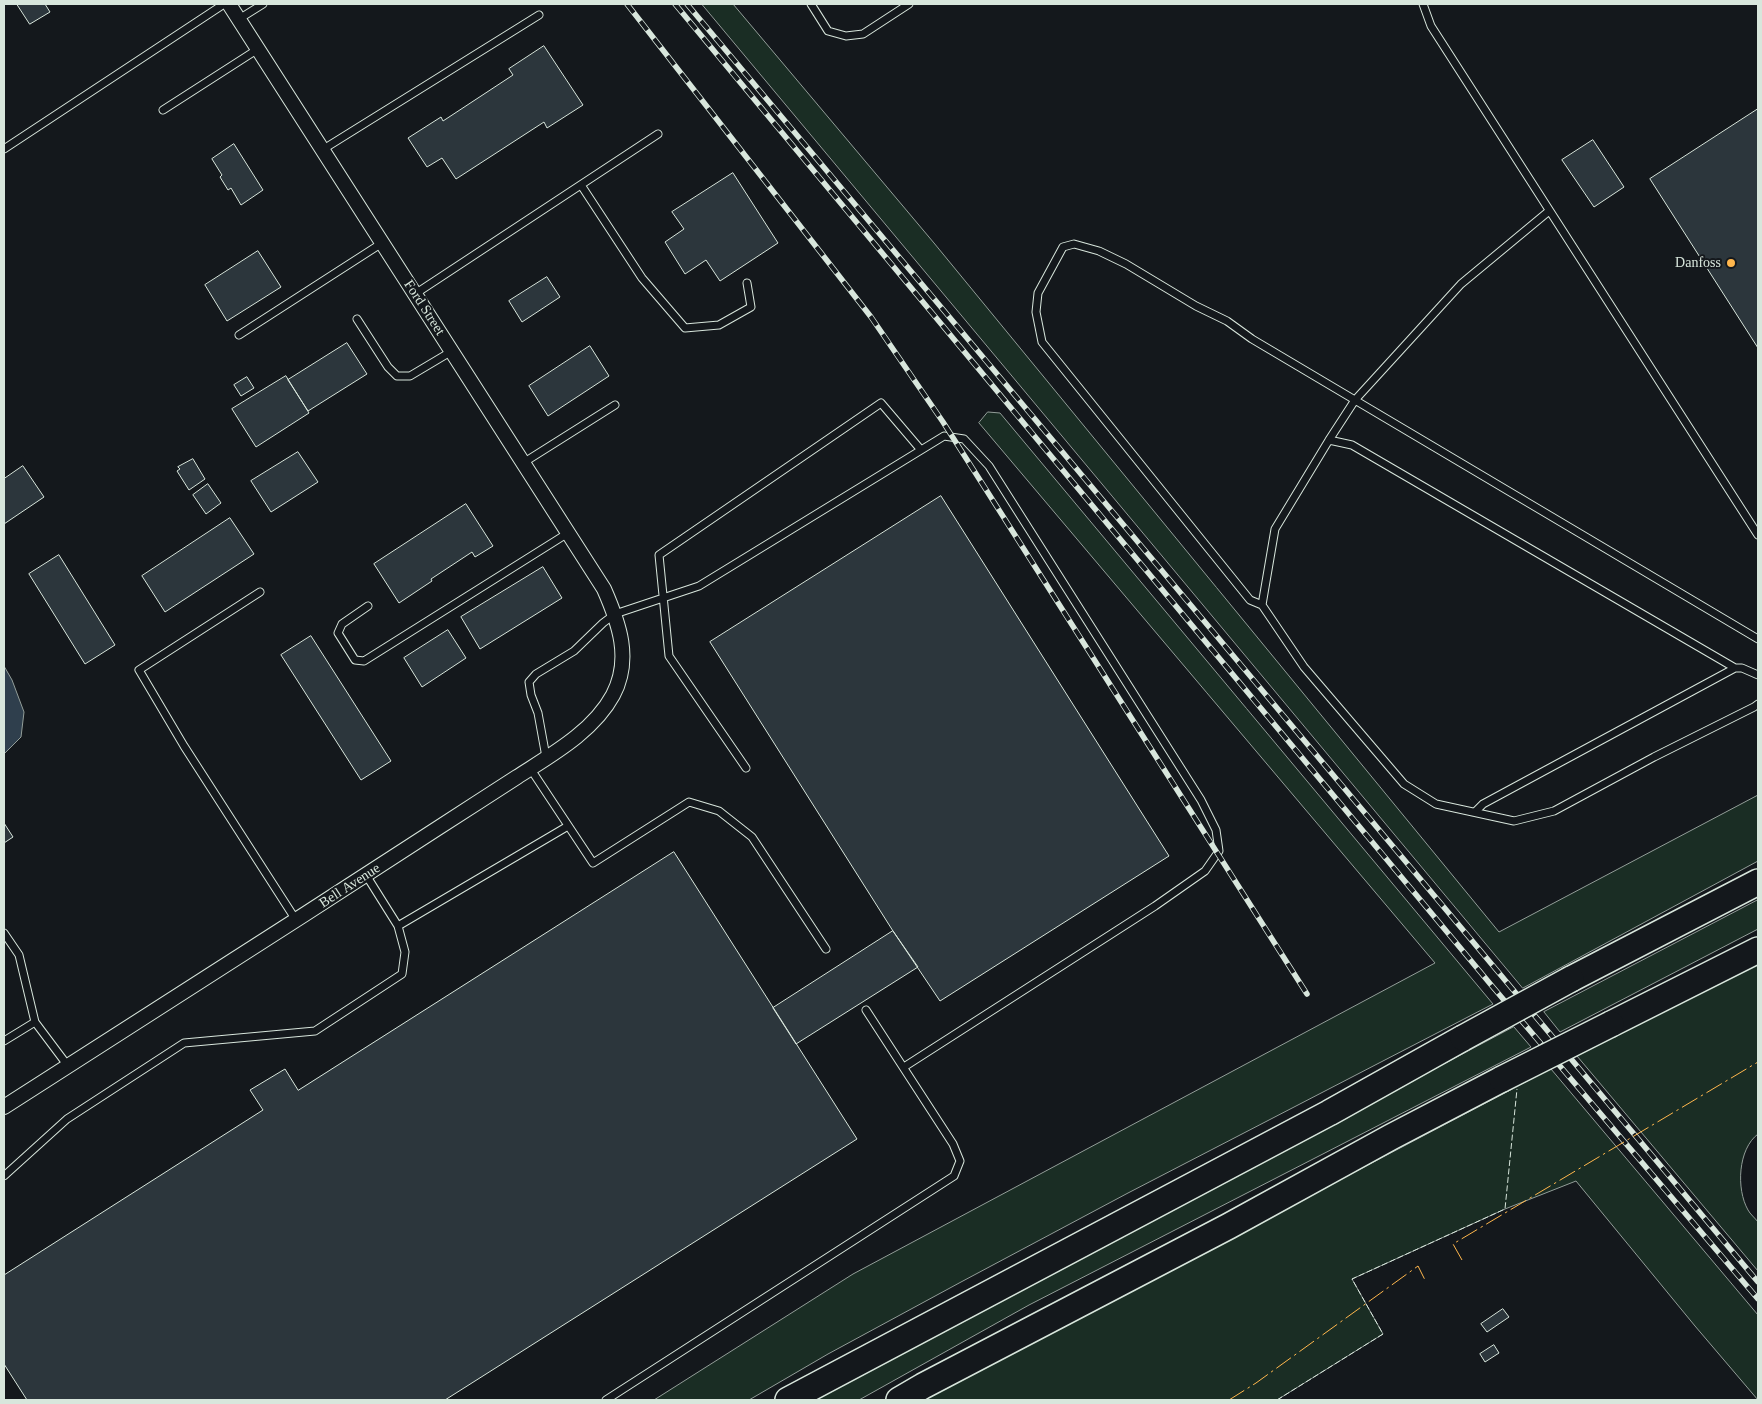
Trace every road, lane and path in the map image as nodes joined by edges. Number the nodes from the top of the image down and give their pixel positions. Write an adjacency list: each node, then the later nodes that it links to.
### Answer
1 (224, 4): 12 (lane)
2 (229, 4): 8 (street, Ford Street)
3 (263, 4): 8 (lane)
4 (811, 4): 5 (lane)
5 (909, 4)
6 (1423, 4): 15 (lane)
7 (539, 15): 13 (lane)
8 (239, 19): 9 (street, Ford Street)
9 (258, 49): 10 (lane); 13 (street, Ford Street)
10 (163, 110)
11 (658, 134): 14 (lane)
12 (4, 149)
13 (322, 150): 16 (street, Ford Street)
14 (581, 185): 17 (lane); 18 (lane)
15 (1549, 211): 22 (lane); 28 (lane)
16 (382, 243): 18 (street, Ford Street); 20 (lane)
17 (747, 283)
18 (415, 294): 21 (street, Ford Street)
19 (357, 319): 21 (lane)
20 (239, 336)
21 (452, 351): 26 (street, Ford Street)
22 (1355, 400): 24 (lane); 31 (lane); 34 (lane)
23 (615, 404): 26 (lane)
24 (1328, 440): 31 (lane); 35 (lane)
25 (921, 450): 30 (lane); 30 (lane); 54 (lane)
26 (523, 463): 27 (street, Ford Street)
27 (568, 533): 32 (lane); 33 (street, Ford Street)
28 (1758, 535)
29 (260, 592): 45 (lane)
30 (663, 598): 33 (lane); 40 (lane)
31 (1262, 605): 41 (lane)
32 (368, 606)
33 (615, 614): 38 (street, Bell Avenue); 38 (lane)
34 (1758, 639)
35 (1735, 668): 36 (lane); 41 (lane)
36 (1758, 675)
37 (1758, 704): 41 (lane)
38 (546, 757): 39 (street, Bell Avenue)
39 (530, 768): 42 (lane); 43 (street, Bell Avenue)
40 (746, 768)
41 (1476, 811)
42 (568, 826): 46 (lane); 48 (lane)
43 (366, 876): 45 (street, Bell Avenue); 46 (lane)
44 (1758, 882): 58 (highway, bridge)
45 (296, 920): 53 (street, Bell Avenue)
46 (398, 926): 56 (lane)
47 (4, 933): 51 (lane)
48 (826, 949)
49 (1758, 950): 59 (highway, bridge)
50 (866, 1010): 54 (lane)
51 (35, 1022): 52 (lane); 53 (lane)
52 (4, 1042)
53 (68, 1066): 55 (street, Bell Avenue)
54 (904, 1068): 57 (lane)
55 (4, 1107)
56 (4, 1176)
57 (606, 1400)
58 (788, 1400)
59 (900, 1400)

